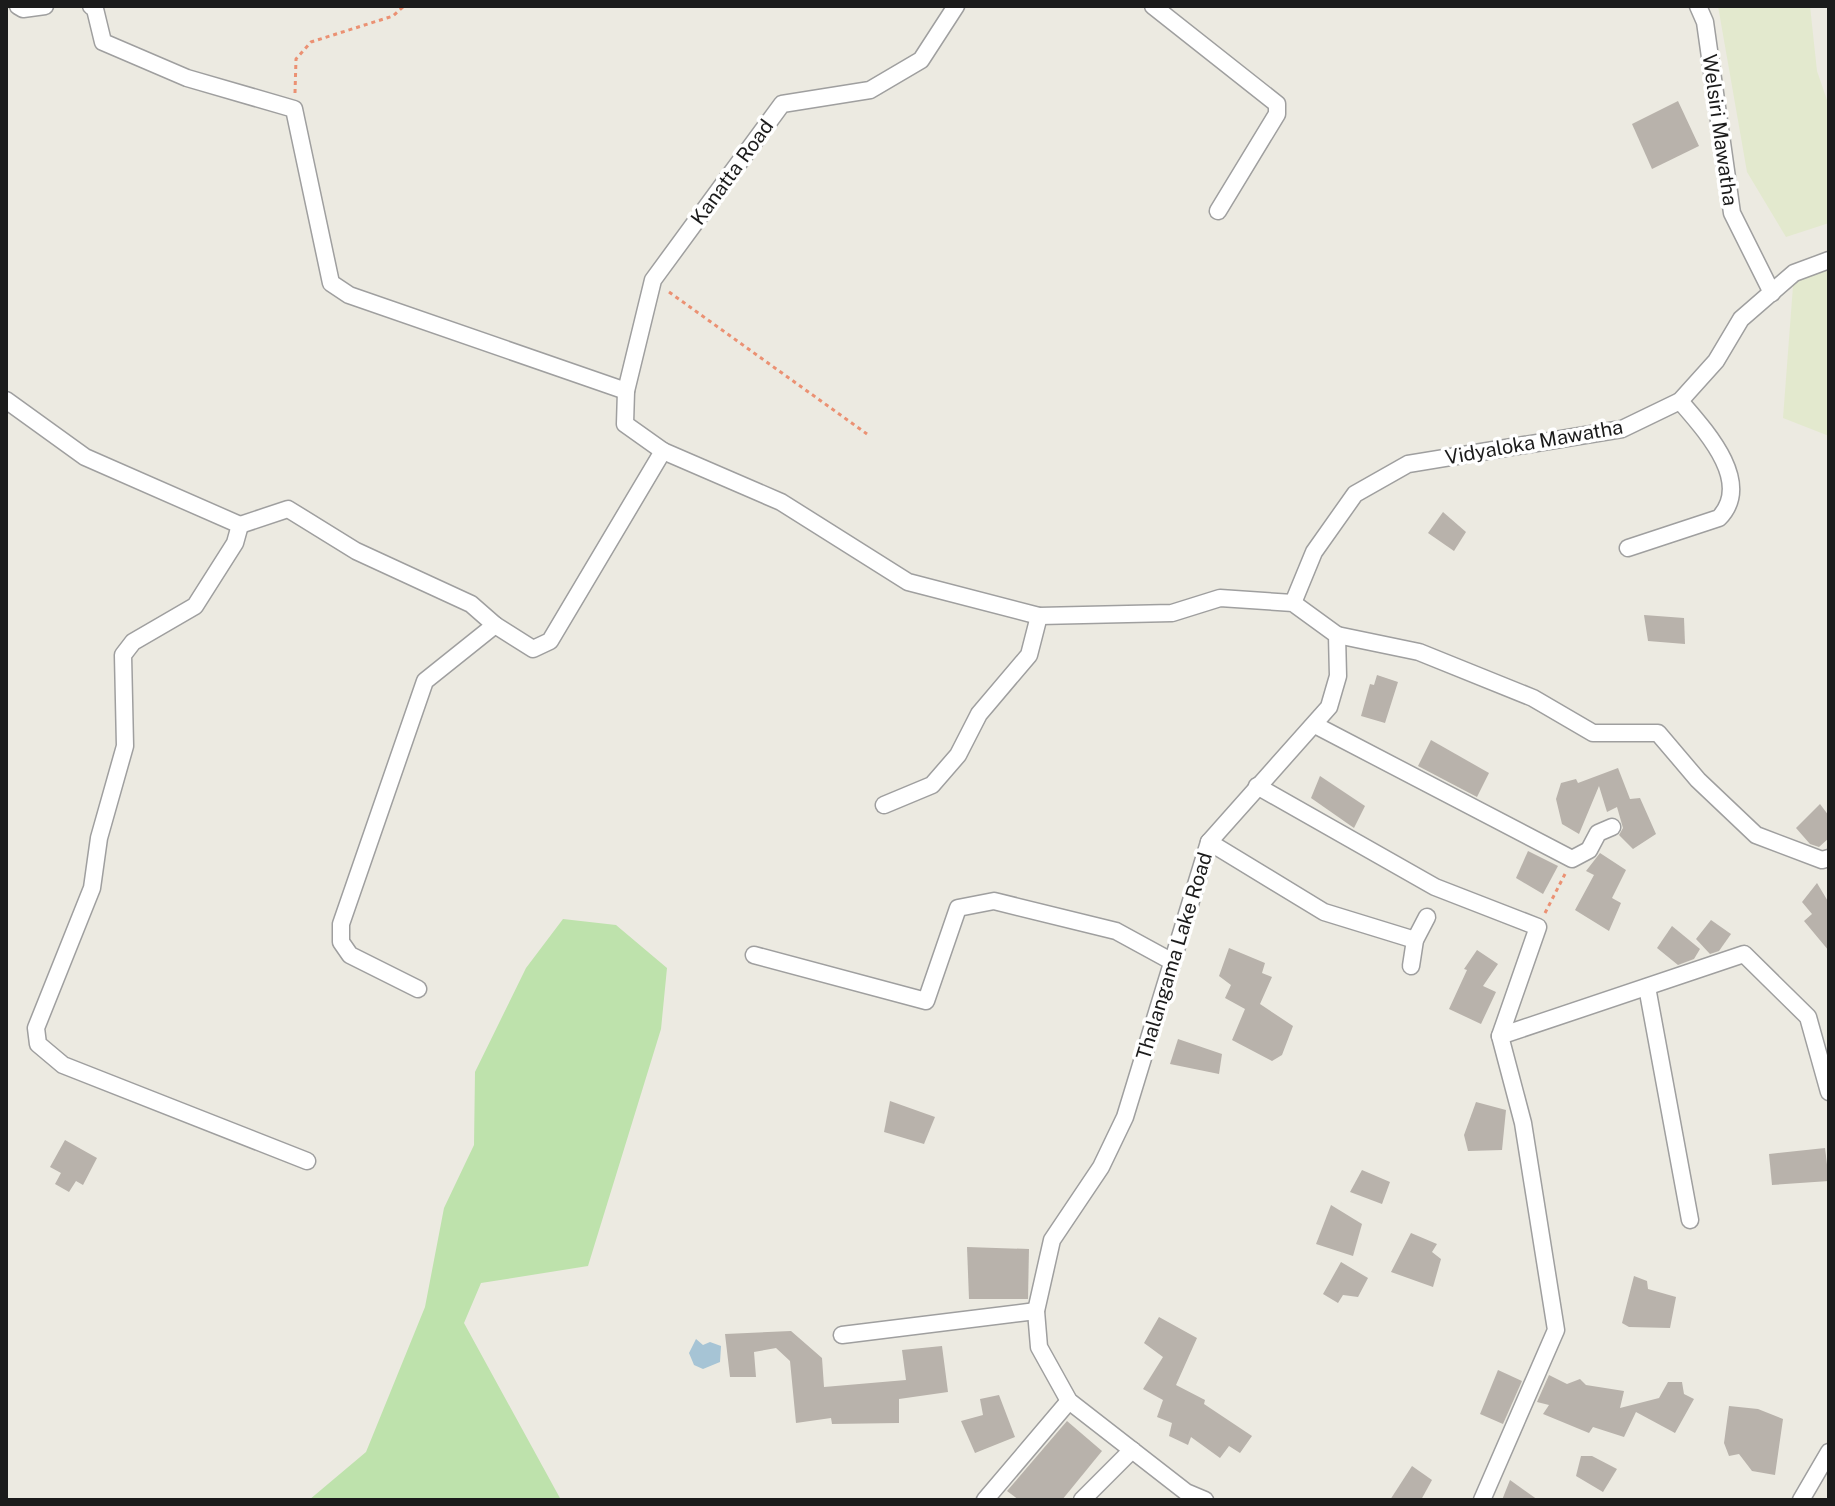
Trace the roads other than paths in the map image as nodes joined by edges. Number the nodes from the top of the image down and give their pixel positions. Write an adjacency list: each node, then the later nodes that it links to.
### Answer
1 (18, 6): 2 (street)
2 (45, 6)
3 (91, 6): 10 (street)
4 (956, 6): 10 (street, Kanatta Road)
5 (1153, 6): 7 (street)
6 (1698, 6): 9 (street, Welsiri Mawatha)
7 (1218, 211)
8 (1829, 260): 9 (street, Vidyaloka Mawatha)
9 (1772, 293): 12 (street, Vidyaloka Mawatha)
10 (626, 391): 13 (street)
11 (6, 400): 14 (street)
12 (1680, 401): 15 (street); 16 (street, Vidyaloka Mawatha)
13 (663, 451): 17 (street); 18 (street)
14 (240, 525): 18 (street); 35 (street)
15 (1628, 548)
16 (1293, 603): 17 (street); 19 (street)
17 (1039, 616): 22 (street)
18 (495, 625): 32 (street)
19 (1337, 635): 20 (street, Thalangama Lake Road); 25 (street)
20 (1315, 725): 21 (street, Thalangama Lake Road); 23 (street)
21 (1257, 786): 24 (street, Thalangama Lake Road); 33 (street)
22 (884, 805)
23 (1612, 827)
24 (1209, 842): 27 (street); 29 (street, Thalangama Lake Road)
25 (1829, 858)
26 (1427, 917): 27 (street)
27 (1415, 940): 30 (street)
28 (754, 955): 29 (street)
29 (1171, 961): 37 (street, Thalangama Lake Road)
30 (1411, 966)
31 (1647, 987): 33 (street); 34 (street); 36 (street)
32 (418, 989)
33 (1500, 1036): 45 (street)
34 (1829, 1092)
35 (307, 1161)
36 (1690, 1220)
37 (1036, 1311): 38 (street); 39 (street, Thalangama Lake Road)
38 (842, 1335)
39 (1069, 1401): 40 (street, Thalangama Lake Road); 42 (street)
40 (1132, 1450): 43 (street); 44 (street, Thalangama Lake Road)
41 (1829, 1452): 46 (street)
42 (985, 1500)
43 (1082, 1500)
44 (1205, 1500)
45 (1482, 1500)
46 (1801, 1500)

